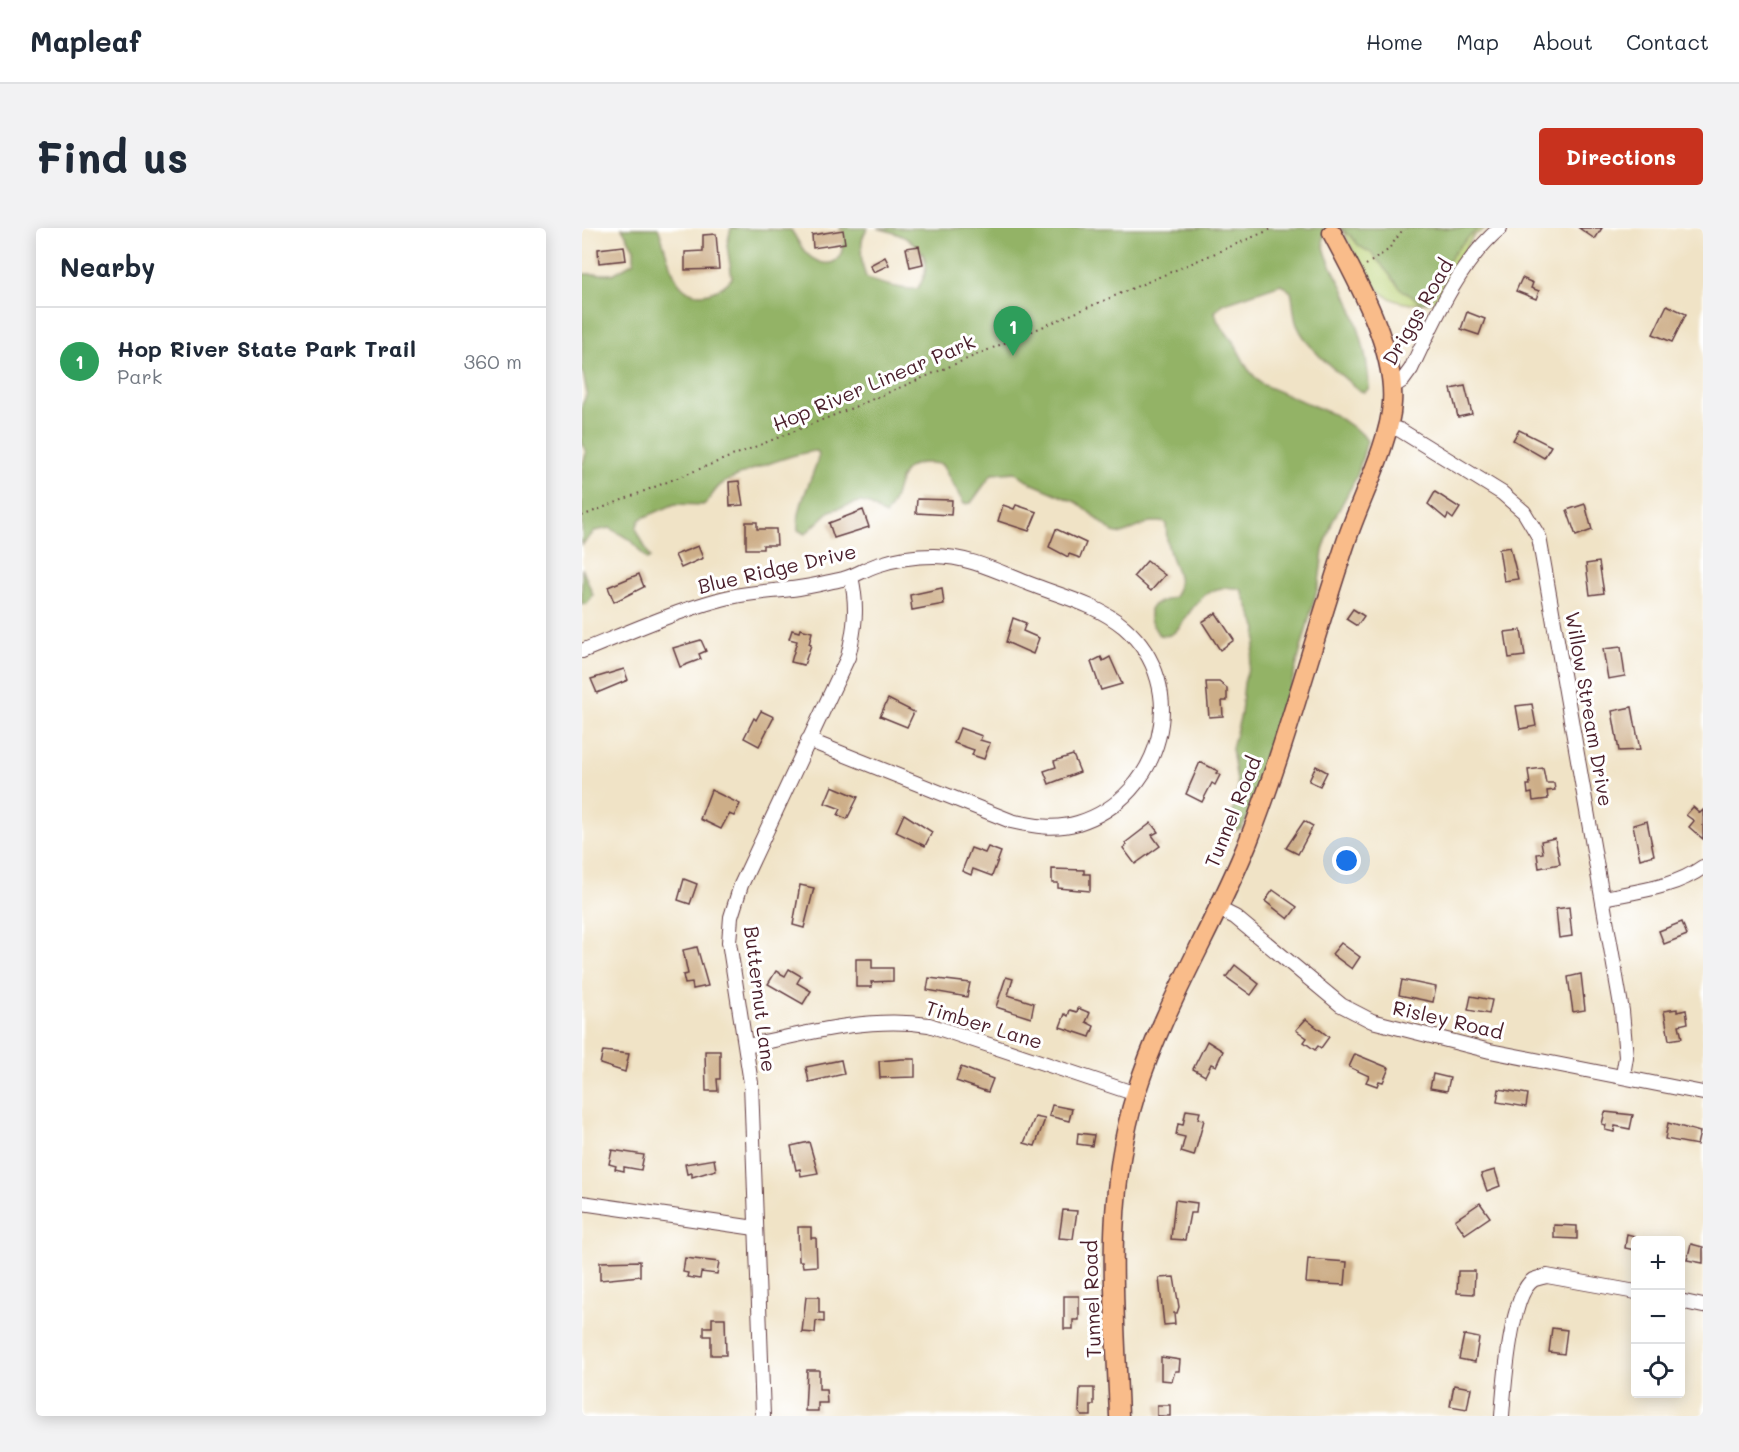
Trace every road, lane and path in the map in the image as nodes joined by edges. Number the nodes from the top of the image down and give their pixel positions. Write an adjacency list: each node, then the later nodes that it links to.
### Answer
1 (1274, 228): 8 (path, Hop River Linear Park)
2 (1404, 228): 5 (path)
3 (1500, 228): 6 (street, Driggs Road)
4 (1332, 233): 6 (main road, Tunnel Road)
5 (1363, 266)
6 (1392, 387): 7 (main road, Tunnel Road)
7 (1388, 427): 13 (street, Willow Stream Drive); 14 (main road, Tunnel Road)
8 (582, 516)
9 (850, 577): 10 (street, Blue Ridge Drive); 11 (street, Butternut Lane); 11 (street, Blue Ridge Drive)
10 (582, 651)
11 (808, 741): 15 (street, Butternut Lane)
12 (1703, 867): 13 (street)
13 (1603, 898): 16 (street, Willow Stream Drive)
14 (1217, 908): 16 (street, Risley Road); 18 (main road, Tunnel Road)
15 (747, 1046): 18 (street, Timber Lane); 20 (street, Butternut Lane)
16 (1623, 1075): 17 (street, Risley Road)
17 (1703, 1093)
18 (1136, 1094): 25 (main road, Tunnel Road)
19 (582, 1203): 20 (street)
20 (754, 1228): 24 (street, Butternut Lane)
21 (1631, 1291): 26 (street)
22 (1685, 1302): 23 (street)
23 (1703, 1306)
24 (763, 1416)
25 (1119, 1416)
26 (1502, 1416)

